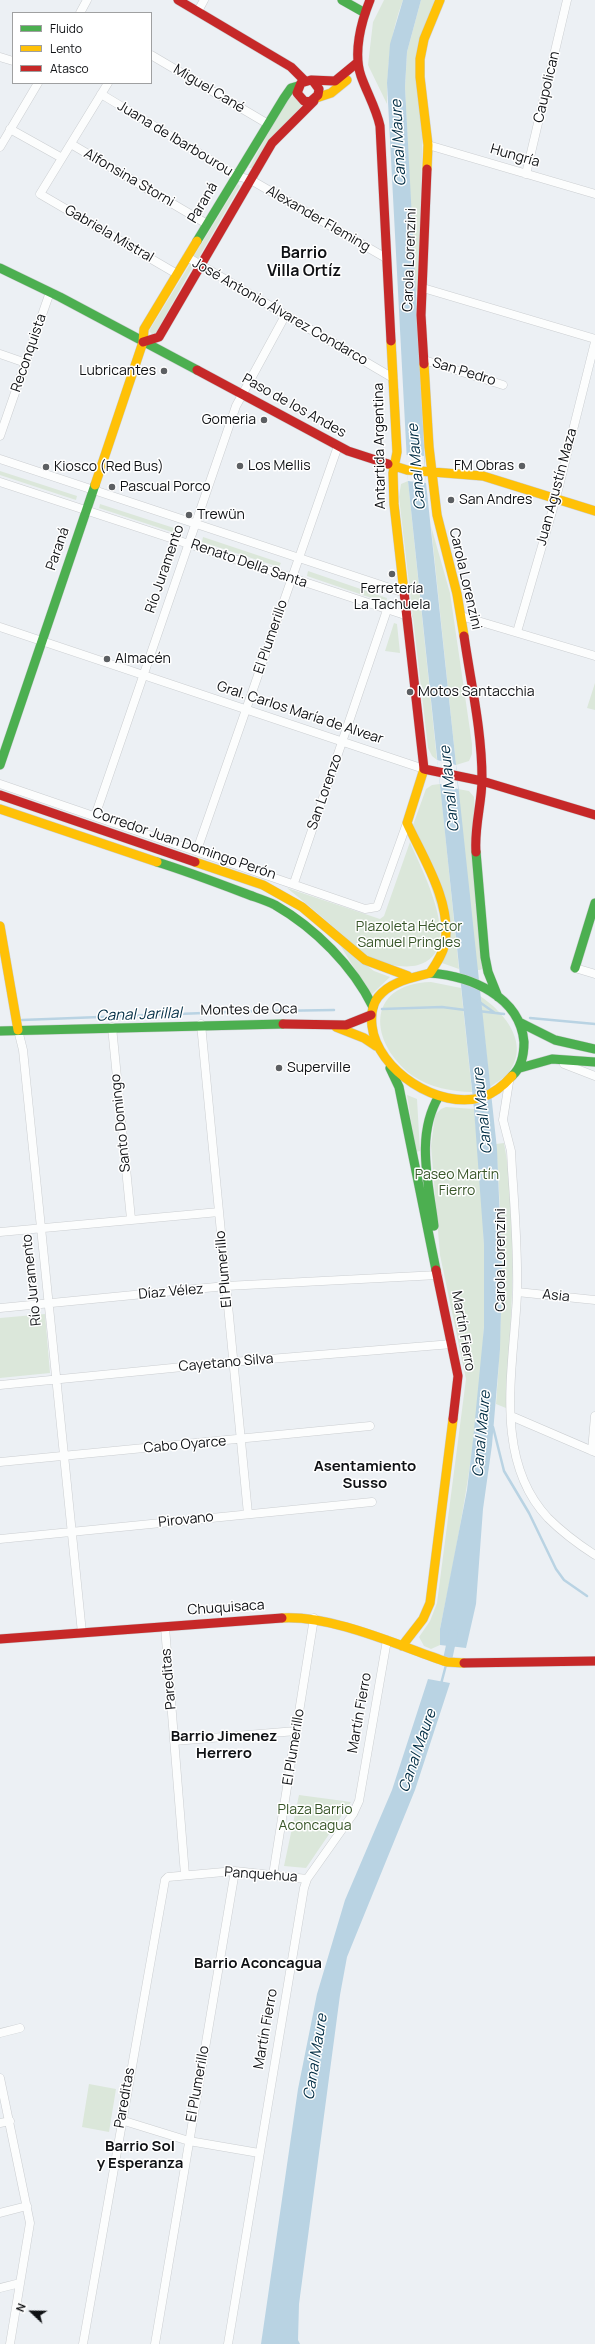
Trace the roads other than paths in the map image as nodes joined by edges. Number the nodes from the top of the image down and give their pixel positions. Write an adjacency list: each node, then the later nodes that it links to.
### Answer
1 (87, 0): 9 (street)
2 (178, 0): 8 (main road)
3 (204, 0): 8 (street)
4 (342, 0): 10 (main road)
5 (370, 0): 10 (main road)
6 (440, 0): 23 (main road, Carola Lorenzini)
7 (567, 0): 26 (street, Caupolican)
8 (198, 11): 15 (main road)
9 (81, 12)
10 (365, 13): 14 (main road)
11 (152, 55): 20 (street, Miguel Cané)
12 (0, 57): 13 (street)
13 (12, 61)
14 (358, 66): 15 (main road); 19 (main road, Paraná); 32 (main road, Antartida Argentina)
15 (305, 82): 19 (main road); 19 (main road); 20 (main road, Paraná)
16 (37, 84): 21 (street)
17 (107, 84): 18 (street)
18 (101, 94): 22 (street); 27 (street, Juana de Ibarbourou)
19 (315, 99): 28 (main road, Paraná)
20 (268, 124): 27 (main road, Paraná)
21 (10, 129): 24 (street); 25 (street, Alfonsina Storni)
22 (71, 144): 25 (street); 30 (street, Alfonsina Storni)
23 (428, 145): 26 (street, Hungría); 36 (main road, Carola Lorenzini)
24 (0, 147)
25 (62, 158): 35 (street, Gabriela Mistral)
26 (526, 174): 29 (street, Hungría)
27 (236, 176): 28 (street, Juana de Ibarbourou); 30 (main road, Paraná)
28 (251, 180): 32 (street, Alexander Fleming); 33 (main road, Paraná)
29 (595, 194)
30 (207, 224): 31 (main road, Paraná)
31 (187, 257): 33 (street, José Antonio Álvarez Condarco); 35 (main road, Paraná)
32 (386, 258): 45 (main road, Antartida Argentina)
33 (200, 266): 38 (street, José Antonio Álvarez Condarco); 40 (main road, Paraná)
34 (0, 268): 37 (main road, Paso de los Andes)
35 (177, 274): 40 (main road, Paraná)
36 (423, 288): 39 (street); 43 (main road, Carola Lorenzini)
37 (50, 292): 40 (main road, Paso de los Andes); 44 (street, Reconquista)
38 (285, 316): 45 (street, José Antonio Álvarez Condarco); 47 (street, Río Juramento)
39 (595, 339)
40 (144, 342): 47 (main road, Paso de los Andes); 54 (main road, Paraná)
41 (595, 342): 55 (street, Juan Agustín Maza)
42 (0, 354): 44 (street)
43 (424, 360): 46 (street, San Pedro); 52 (main road, Carola Lorenzini)
44 (26, 363): 48 (street, Reconquista)
45 (393, 378): 51 (main road, Antartida Argentina)
46 (503, 385)
47 (242, 393): 49 (main road, Paso de los Andes); 58 (street, Río Juramento)
48 (0, 436)
49 (338, 446): 51 (main road, Paso de los Andes); 60 (street, El Plumerillo)
50 (0, 459): 54 (street, Renato Della Santa)
51 (394, 467): 52 (main road, Paso de los Andes); 62 (main road, Antartida Argentina)
52 (428, 473): 55 (main road, Paso de los Andes); 65 (main road, Carola Lorenzini)
53 (0, 482): 56 (street, Renato Della Santa)
54 (93, 491): 56 (main road, Paraná); 58 (street, Renato Della Santa)
55 (556, 498): 57 (main road, Paso de los Andes); 67 (street, Juan Agustín Maza)
56 (86, 510): 59 (street, Renato Della Santa); 68 (main road, Paraná)
57 (595, 512)
58 (194, 525): 59 (street, Río Juramento); 60 (street, Renato Della Santa)
59 (188, 544): 61 (street, Renato Della Santa); 70 (street, Río Juramento)
60 (298, 559): 61 (street, El Plumerillo); 62 (street, Renato Della Santa)
61 (291, 578): 63 (street, Renato Della Santa); 71 (street, El Plumerillo)
62 (405, 593): 64 (main road, Antartida Argentina)
63 (387, 610): 64 (street, Renato Della Santa); 72 (street, San Lorenzo)
64 (408, 616): 74 (main road, Antartida Argentina)
65 (461, 616): 67 (street); 75 (main road, Carola Lorenzini)
66 (0, 627): 68 (street, Gral. Carlos María de Alvear)
67 (517, 632): 69 (street)
68 (42, 641): 70 (street, Gral. Carlos María de Alvear); 73 (main road, Paraná)
69 (595, 656)
70 (143, 675): 71 (street, Gral. Carlos María de Alvear); 80 (street, Río Juramento)
71 (246, 710): 72 (street, Gral. Carlos María de Alvear); 82 (street, El Plumerillo)
72 (342, 742): 74 (street, Gral. Carlos María de Alvear); 83 (street, San Lorenzo)
73 (0, 765)
74 (424, 769): 75 (main road, Gral. Carlos María de Alvear); 81 (main road, Antartida Argentina)
75 (482, 781): 79 (main road, Gral. Carlos María de Alvear); 90 (main road, Carola Lorenzini)
76 (0, 784): 80 (street)
77 (0, 795): 89 (main road, Corredor Juan Domingo Perón)
78 (0, 809): 91 (main road, Corredor Juan Domingo Perón)
79 (595, 815)
80 (95, 816): 82 (street)
81 (407, 823): 83 (street, Antartida Argentina); 87 (main road)
82 (197, 850): 83 (street)
83 (294, 883)
84 (595, 902): 86 (main road)
85 (0, 926): 96 (main road, Río Juramento)
86 (575, 968): 88 (street)
87 (430, 973): 89 (main road); 90 (main road)
88 (595, 974)
89 (408, 976): 91 (main road)
90 (498, 997): 92 (main road)
91 (372, 1011): 94 (main road, Montes de Oca); 98 (main road)
92 (519, 1022): 99 (main road); 103 (main road)
93 (201, 1024): 94 (main road, Montes de Oca); 95 (main road, Montes de Oca); 107 (street, El Plumerillo)
94 (331, 1025): 98 (main road, Montes de Oca)
95 (112, 1027): 96 (main road, Montes de Oca); 108 (street, Santo Domingo)
96 (18, 1030): 97 (main road, Montes de Oca); 109 (street, Río Juramento)
97 (0, 1031)
98 (376, 1046): 102 (main road)
99 (595, 1049)
100 (552, 1059): 101 (main road); 103 (main road); 104 (street)
101 (595, 1062)
102 (388, 1064): 106 (main road); 111 (main road, Martín Fierro)
103 (520, 1068): 105 (main road)
104 (595, 1076)
105 (509, 1081): 106 (main road); 113 (street, Carola Lorenzini)
106 (439, 1096): 111 (main road, Martín Fierro)
107 (219, 1212): 108 (street); 112 (street, El Plumerillo)
108 (131, 1219): 109 (street)
109 (41, 1228): 110 (street); 115 (street, Río Juramento)
110 (0, 1232)
111 (438, 1275): 112 (street, Díaz Vélez); 117 (main road, Martín Fierro)
112 (226, 1286): 115 (street, Díaz Vélez); 118 (street, El Plumerillo)
113 (517, 1292): 114 (street, Asia); 121 (street, Carola Lorenzini)
114 (595, 1300)
115 (49, 1303): 116 (street, Díaz Vélez); 119 (street, Río Juramento)
116 (0, 1308)
117 (452, 1344): 118 (street, Cayetano Silva); 138 (main road, Martín Fierro)
118 (233, 1362): 119 (street, Cayetano Silva); 124 (street, El Plumerillo)
119 (57, 1380): 120 (street, Cayetano Silva); 126 (street, Río Juramento)
120 (0, 1385)
121 (511, 1416): 125 (street); 132 (street, Carola Lorenzini)
122 (595, 1416): 125 (street)
123 (370, 1426): 124 (street, Cabo Oyarce)
124 (241, 1440): 126 (street, Cabo Oyarce); 129 (street, El Plumerillo)
125 (593, 1452)
126 (64, 1456): 127 (street, Cabo Oyarce); 130 (street, Río Juramento)
127 (0, 1462)
128 (372, 1502): 129 (street, Pirovano)
129 (248, 1514): 130 (street, Pirovano)
130 (71, 1532): 131 (street, Pirovano); 135 (street, Río Juramento)
131 (0, 1539)
132 (595, 1555)
133 (314, 1618): 134 (main road, Chuquisaca); 137 (main road, Chuquisaca); 140 (street, El Plumerillo)
134 (165, 1627): 135 (main road, Chuquisaca); 141 (street, Pareditas)
135 (82, 1633): 136 (main road, Chuquisaca)
136 (0, 1638)
137 (387, 1640): 138 (main road, Chuquisaca); 146 (street, Martín Fierro)
138 (402, 1646): 139 (main road, Chuquisaca)
139 (595, 1661)
140 (296, 1731): 141 (street); 144 (street, El Plumerillo)
141 (174, 1741): 143 (street, Pareditas)
142 (235, 1870): 143 (street, Panquehua); 144 (street, Panquehua); 153 (street, El Plumerillo)
143 (186, 1875): 145 (street, Panquehua)
144 (273, 1875): 146 (street, Panquehua)
145 (168, 1877): 150 (street, Pareditas)
146 (307, 1879): 154 (street, Martín Fierro)
147 (20, 2028): 148 (street)
148 (0, 2033)
149 (0, 2078): 151 (street)
150 (121, 2120): 153 (street); 160 (street, Pareditas)
151 (10, 2121): 152 (street); 155 (street)
152 (0, 2123)
153 (188, 2141): 154 (street); 161 (street, El Plumerillo)
154 (258, 2153): 162 (street, Martín Fierro)
155 (27, 2206): 156 (street); 157 (street)
156 (0, 2213)
157 (20, 2283): 158 (street); 159 (street)
158 (0, 2288)
159 (10, 2344)
160 (83, 2344)
161 (155, 2344)
162 (228, 2344)

